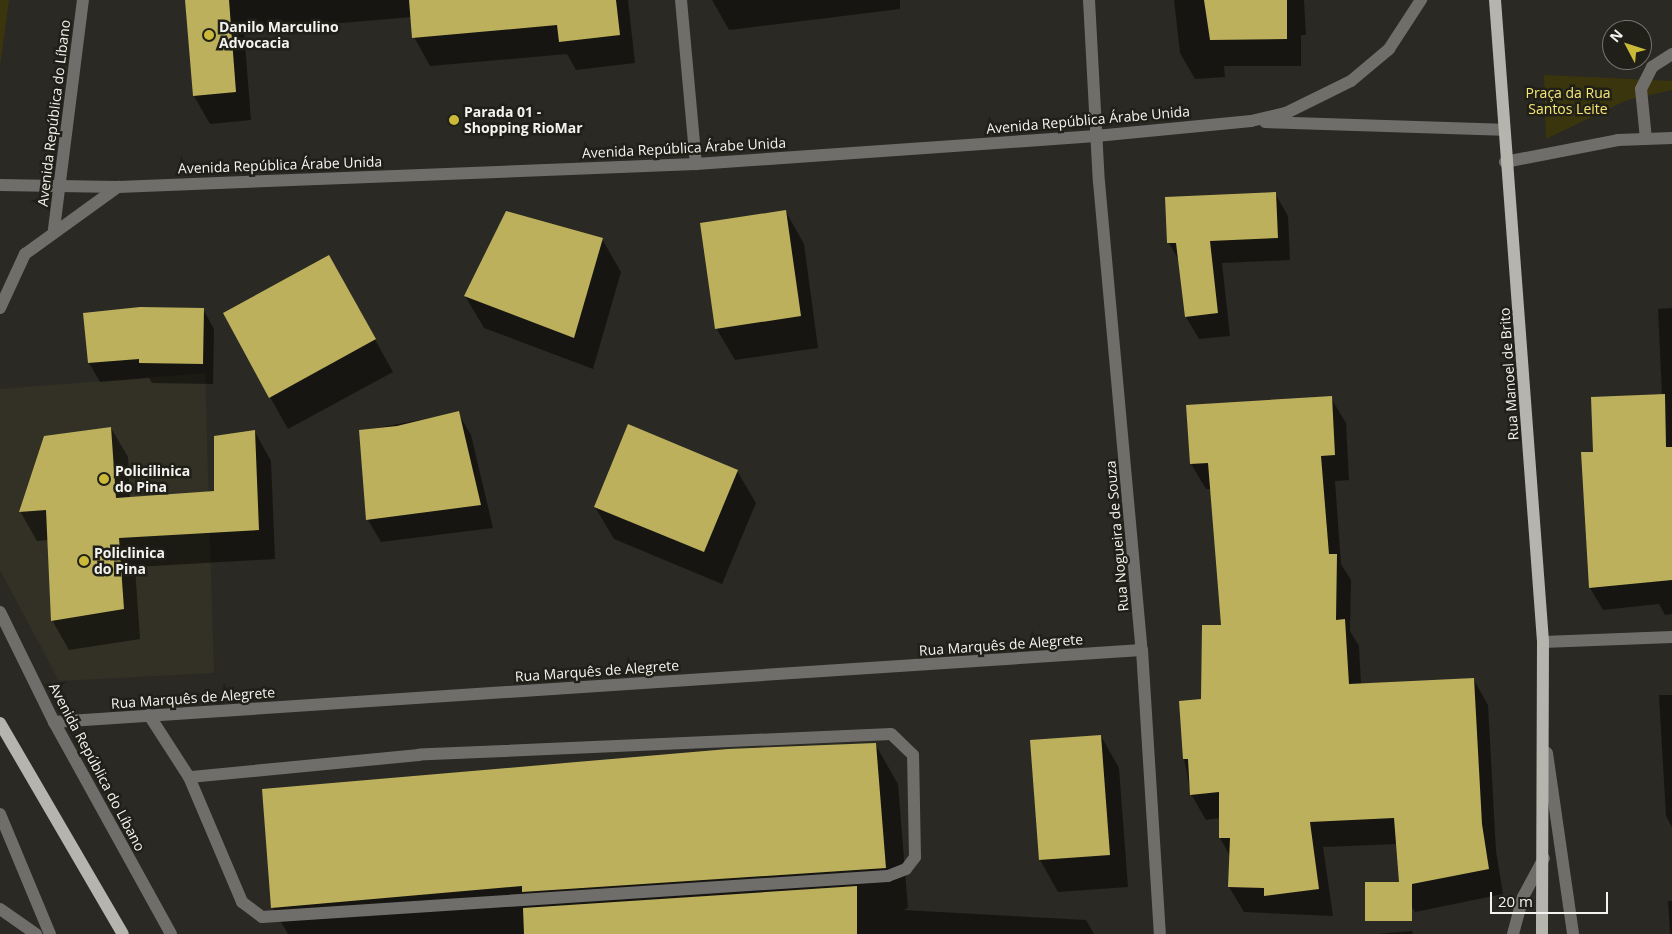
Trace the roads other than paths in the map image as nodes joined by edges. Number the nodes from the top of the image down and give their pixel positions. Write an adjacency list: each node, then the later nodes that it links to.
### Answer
1 (84, 0): 16 (street, Avenida República do Líbano)
2 (680, 0): 13 (street)
3 (1089, 0): 9 (street, Rua Nogueira de Souza)
4 (1421, 0): 7 (street, Avenida República Árabe Unida)
5 (1495, 0): 8 (main road, Rua Manoel de Brito)
6 (1672, 54): 11 (street)
7 (1250, 121): 8 (street, Avenida República Árabe Unida); 9 (street, Avenida República Árabe Unida)
8 (1502, 130): 12 (main road, Rua Manoel de Brito)
9 (1096, 136): 13 (street, Avenida República Árabe Unida); 22 (street, Rua Nogueira de Souza)
10 (1672, 138): 11 (street)
11 (1646, 139): 12 (street)
12 (1505, 162): 21 (main road, Rua Manoel de Brito)
13 (696, 164): 15 (street, Avenida República Árabe Unida)
14 (0, 185): 16 (street, Avenida República Árabe Unida)
15 (118, 187): 16 (street, Avenida República Árabe Unida); 17 (street)
16 (60, 189): 17 (street, Avenida República do Líbano)
17 (54, 230): 18 (street)
18 (0, 308)
19 (0, 612): 24 (street, Avenida República do Líbano)
20 (1672, 637): 21 (street)
21 (1543, 642): 26 (main road, Rua Manoel de Brito)
22 (1142, 650): 23 (street, Rua Marquês de Alegrete); 35 (street, Rua Nogueira de Souza)
23 (149, 715): 24 (street, Rua Marquês de Alegrete); 27 (street)
24 (54, 722): 34 (street, Avenida República do Líbano)
25 (0, 723): 33 (main road)
26 (1546, 747): 29 (main road, Rua Manoel de Brito); 38 (street, Rua Manoel de Brito)
27 (188, 777): 27 (street)
28 (0, 814): 32 (street)
29 (1544, 857): 36 (street); 37 (main road, Rua Manoel de Brito)
30 (0, 909): 31 (street)
31 (36, 934)
32 (50, 934)
33 (123, 934)
34 (171, 934)
35 (1160, 934)
36 (1513, 934)
37 (1542, 934)
38 (1573, 934)

